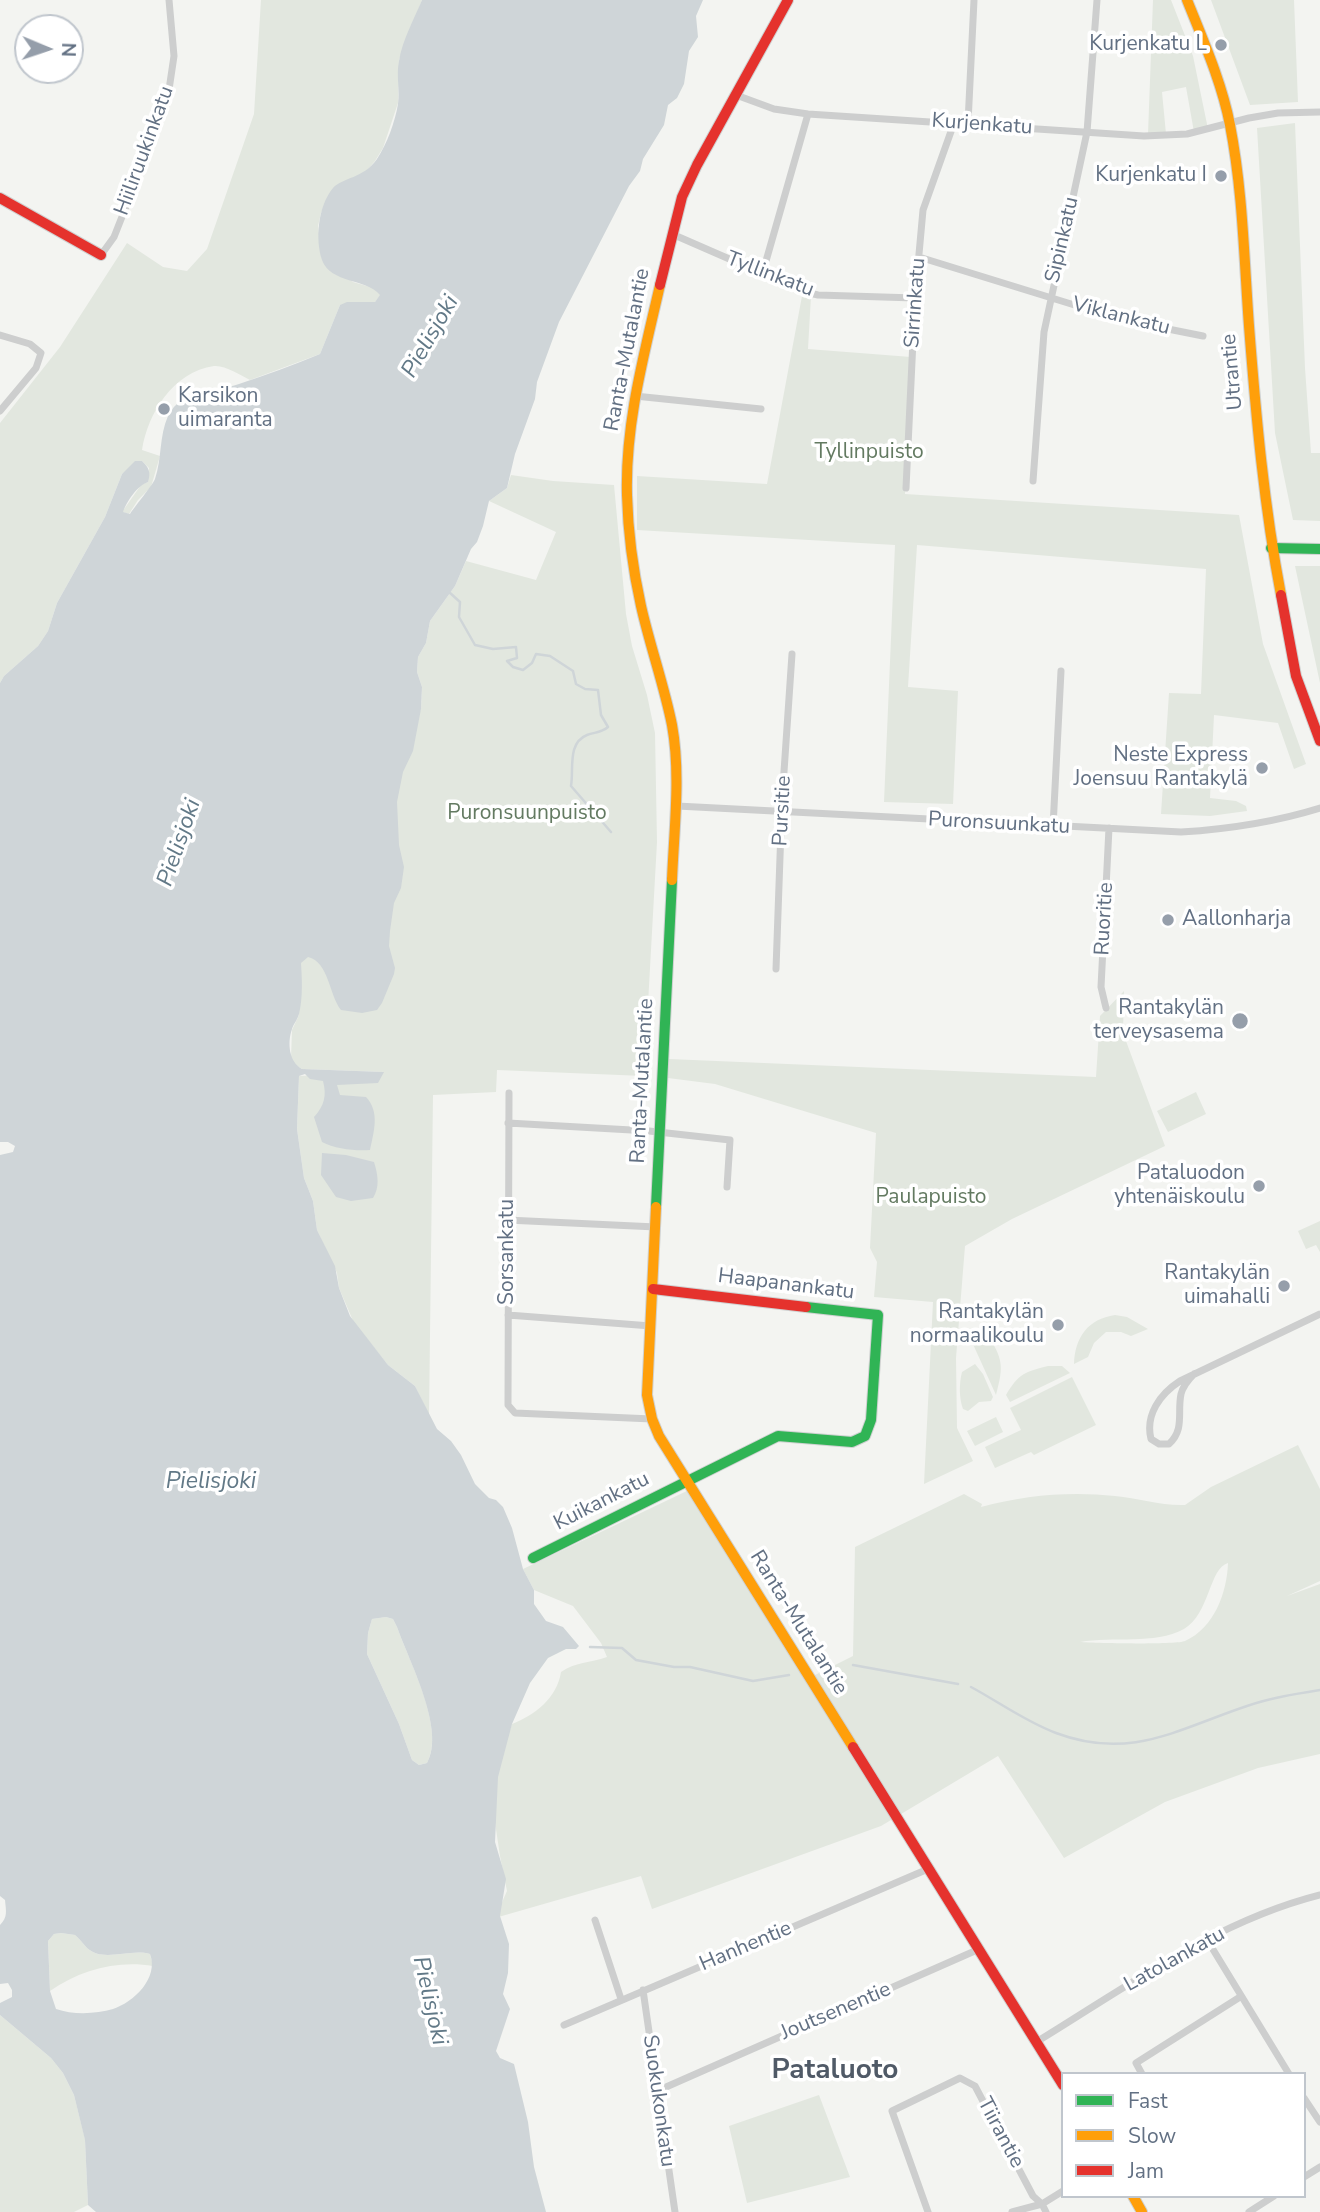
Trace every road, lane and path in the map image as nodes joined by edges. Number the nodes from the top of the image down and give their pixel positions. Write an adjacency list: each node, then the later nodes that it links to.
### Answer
1 (169, 0): 15 (street, Hiiliruukinkatu)
2 (789, 0): 6 (street, Ranta-Mutalantie)
3 (974, 0): 9 (street)
4 (1097, 0): 12 (street, Sipinkatu)
5 (1187, 0): 10 (street, Utrantie)
6 (736, 95): 8 (street, Kurjenkatu); 14 (street, Ranta-Mutalantie)
7 (1320, 112): 10 (street, Kurjenkatu)
8 (808, 114): 11 (street, Kurjenkatu); 17 (street)
9 (968, 123): 11 (street, Kurjenkatu); 12 (street, Kurjenkatu)
10 (1230, 123): 12 (street, Kurjenkatu); 27 (street, Utrantie)
11 (954, 124): 16 (street, Sirrinkatu)
12 (1087, 132): 19 (street, Sipinkatu)
13 (0, 198): 15 (street)
14 (671, 234): 17 (street, Tyllinkatu); 22 (street, Ranta-Mutalantie)
15 (101, 255)
16 (919, 257): 18 (street, Sirrinkatu); 19 (street, Viklankatu)
17 (762, 275): 18 (street, Tyllinkatu)
18 (915, 298): 26 (street, Sirrinkatu)
19 (1050, 299): 21 (street, Viklankatu); 25 (street, Sipinkatu)
20 (0, 335): 24 (street)
21 (1203, 336)
22 (635, 396): 23 (street); 32 (street, Ranta-Mutalantie)
23 (761, 409)
24 (0, 411)
25 (1034, 481)
26 (906, 488)
27 (1271, 548): 28 (street); 31 (street, Utrantie)
28 (1320, 549)
29 (792, 654): 34 (street, Pursitie)
30 (1061, 671): 35 (street)
31 (1320, 741)
32 (677, 806): 34 (street, Puronsuunkatu); 41 (street, Ranta-Mutalantie)
33 (1320, 808): 36 (street, Puronsuunkatu)
34 (783, 812): 35 (street, Puronsuunkatu); 37 (street, Pursitie)
35 (1053, 827): 36 (street, Puronsuunkatu)
36 (1109, 828): 38 (street, Ruoritie)
37 (776, 969)
38 (1106, 1008)
39 (509, 1093): 40 (street, Sorsankatu)
40 (508, 1123): 41 (street); 43 (street, Sorsankatu)
41 (659, 1132): 42 (street); 44 (street, Ranta-Mutalantie)
42 (727, 1187)
43 (507, 1220): 44 (street); 47 (street, Sorsankatu)
44 (656, 1227): 45 (street, Ranta-Mutalantie)
45 (653, 1289): 48 (street, Ranta-Mutalantie); 51 (street, Haapanankatu)
46 (1320, 1314): 49 (street)
47 (508, 1315): 48 (street); 50 (street, Sorsankatu)
48 (651, 1326): 50 (street, Ranta-Mutalantie)
49 (1194, 1374): 49 (street)
50 (652, 1419): 52 (street, Ranta-Mutalantie)
51 (865, 1436): 52 (street, Kuikankatu)
52 (688, 1481): 53 (street, Kuikankatu); 54 (street, Ranta-Mutalantie)
53 (533, 1558)
54 (928, 1869): 58 (street, Ranta-Mutalantie); 59 (street, Hanhentie)
55 (1320, 1895): 57 (street, Latolankatu)
56 (595, 1920): 61 (street)
57 (1206, 1938): 60 (street); 63 (street, Latolankatu)
58 (977, 1950): 63 (street, Ranta-Mutalantie); 67 (street, Joutsenentie)
59 (643, 1990): 61 (street, Hanhentie); 67 (street, Suokukonkatu)
60 (1240, 1997): 64 (street); 65 (street)
61 (621, 2000): 62 (street, Hanhentie)
62 (564, 2025)
63 (1038, 2041): 66 (street, Ranta-Mutalantie)
64 (1141, 2072)
65 (1288, 2072)
66 (1061, 2081)
67 (657, 2091): 73 (street, Suokukonkatu)
68 (1306, 2101): 69 (street)
69 (1320, 2122)
70 (1061, 2192): 72 (street)
71 (1271, 2198): 77 (street)
72 (1042, 2204): 74 (street, Tiirantie); 75 (street); 76 (street)
73 (675, 2212)
74 (928, 2212)
75 (1012, 2212)
76 (1046, 2212)
77 (1249, 2212)

